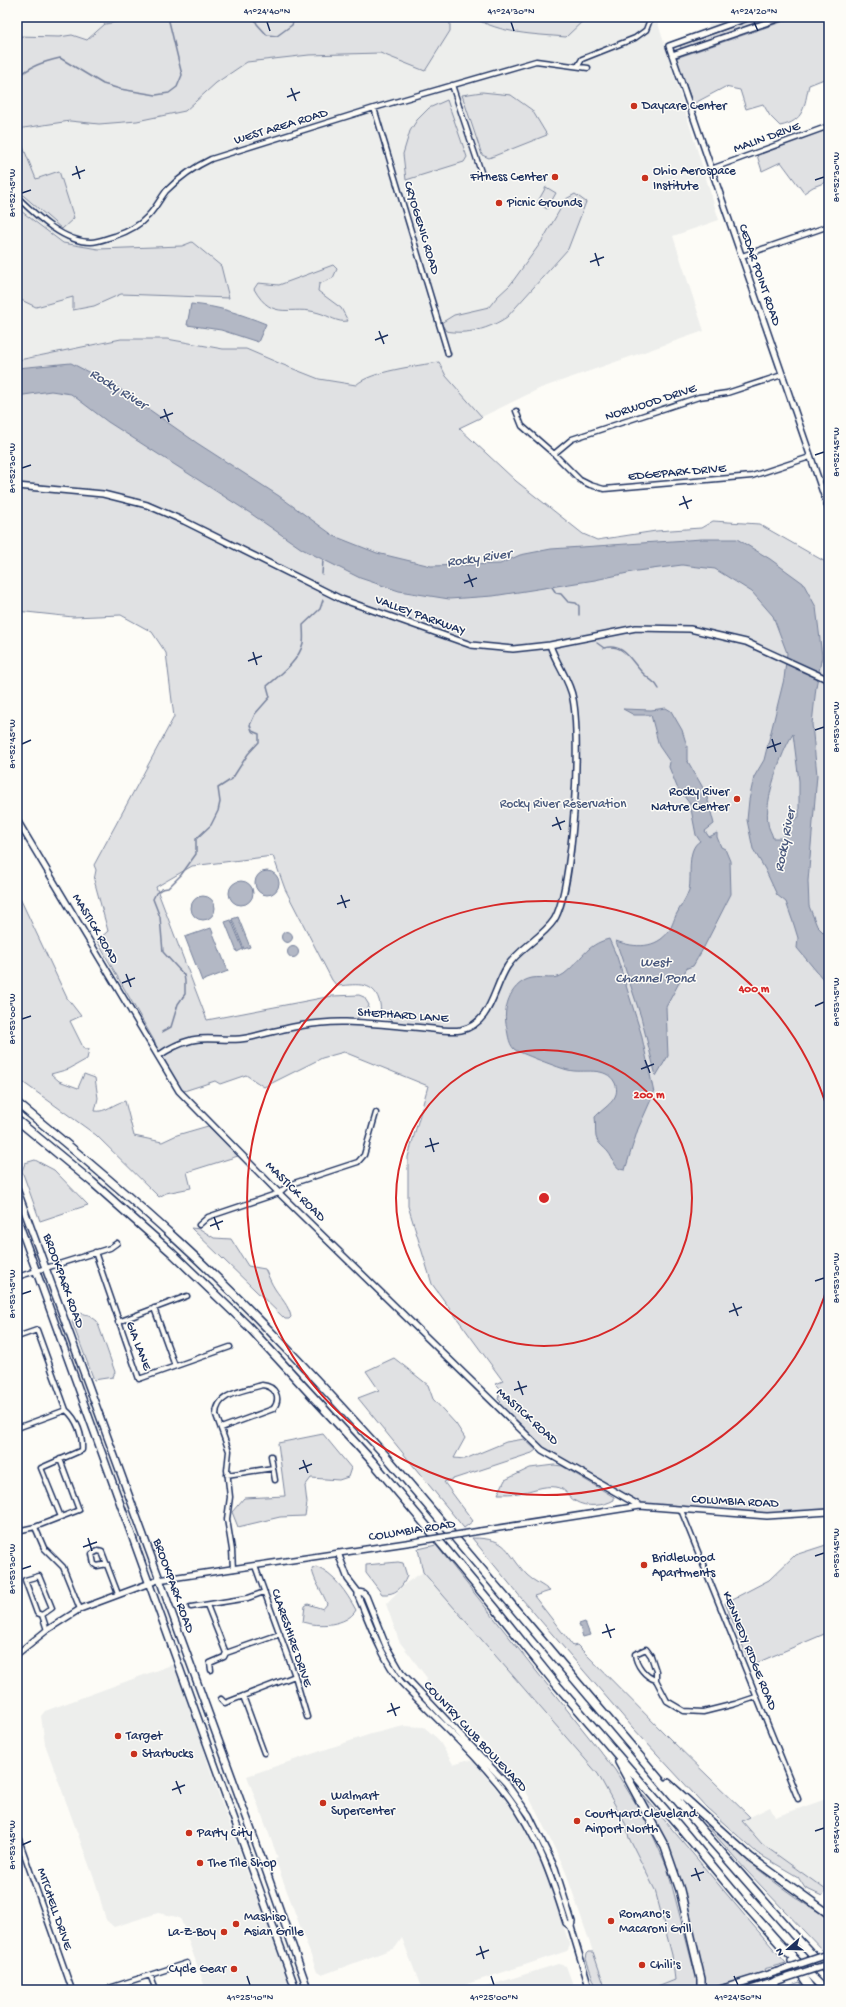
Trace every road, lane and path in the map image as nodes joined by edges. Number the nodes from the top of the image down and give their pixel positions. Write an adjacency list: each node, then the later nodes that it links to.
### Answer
1 (651, 17): 5 (street)
2 (750, 17): 4 (street, CEDAR POINT ROAD)
3 (783, 17): 4 (street)
4 (672, 55): 10 (street, CEDAR POINT ROAD)
5 (578, 66): 6 (street, WEST AREA ROAD); 7 (street, WEST AREA ROAD)
6 (588, 68)
7 (452, 86): 8 (street, WEST AREA ROAD); 11 (street)
8 (374, 108): 12 (street, WEST AREA ROAD); 15 (street, CRYOGENIC ROAD)
9 (829, 126): 10 (street, MALIN DRIVE)
10 (711, 169): 14 (street, CEDAR POINT ROAD)
11 (482, 175)
12 (17, 197)
13 (829, 226): 14 (street)
14 (742, 256): 16 (street, CEDAR POINT ROAD)
15 (448, 354)
16 (782, 375): 18 (street, NORWOOD DRIVE); 19 (street, CEDAR POINT ROAD)
17 (516, 411): 18 (street, EDGEPARK DRIVE)
18 (554, 454): 19 (street, EDGEPARK DRIVE)
19 (810, 457): 21 (street, CEDAR POINT ROAD)
20 (17, 486): 22 (street, VALLEY PARKWAY)
21 (829, 510)
22 (550, 645): 23 (street, VALLEY PARKWAY); 25 (street, SHEPHARD LANE)
23 (829, 680)
24 (17, 820): 25 (street, MASTICK ROAD)
25 (158, 1056): 30 (street, MASTICK ROAD)
26 (17, 1103): 84 (highway)
27 (376, 1113): 30 (street)
28 (17, 1120): 82 (highway)
29 (17, 1190): 35 (main road, BROOKPARK ROAD)
30 (279, 1193): 32 (street); 52 (street, MASTICK ROAD)
31 (17, 1218): 36 (main road, BROOKPARK ROAD)
32 (199, 1225)
33 (117, 1243): 34 (street)
34 (95, 1252): 35 (street); 40 (street, GIA LANE)
35 (47, 1267): 36 (street); 63 (main road, BROOKPARK ROAD)
36 (36, 1270): 37 (street); 64 (main road, BROOKPARK ROAD)
37 (17, 1277)
38 (187, 1296): 39 (street)
39 (154, 1308): 40 (street); 43 (street)
40 (118, 1322): 43 (street, GIA LANE)
41 (17, 1337): 44 (street)
42 (230, 1347): 43 (street, GIA LANE)
43 (175, 1366)
44 (66, 1410): 45 (street); 48 (street)
45 (17, 1428)
46 (221, 1428): 46 (street); 50 (street)
47 (272, 1456): 49 (street)
48 (60, 1459): 55 (street); 55 (street)
49 (273, 1468): 50 (street); 51 (street)
50 (227, 1475): 62 (street)
51 (275, 1480)
52 (640, 1506): 53 (street, COLUMBIA ROAD); 59 (street, COLUMBIA ROAD, bridge)
53 (681, 1510): 54 (street, COLUMBIA ROAD); 79 (street, KENNEDY RIDGE ROAD)
54 (829, 1512)
55 (61, 1517): 57 (street)
56 (17, 1524): 58 (street)
57 (36, 1527): 58 (street); 69 (street)
58 (18, 1531)
59 (338, 1553): 61 (street, COLUMBIA ROAD); 100 (street, COUNTRY CLUB BOULEVARD)
60 (107, 1564): 66 (street)
61 (255, 1566): 62 (street, COLUMBIA ROAD); 65 (street, CLARESHIRE DRIVE)
62 (233, 1569): 63 (street, COLUMBIA ROAD)
63 (158, 1580): 64 (street, COLUMBIA ROAD); 99 (main road, BROOKPARK ROAD)
64 (150, 1584): 66 (street, COLUMBIA ROAD); 98 (main road, BROOKPARK ROAD)
65 (264, 1592): 67 (street); 72 (street, CLARESHIRE DRIVE)
66 (118, 1594): 69 (street, COLUMBIA ROAD)
67 (207, 1605): 68 (street); 74 (street)
68 (191, 1607)
69 (80, 1609): 71 (street, COLUMBIA ROAD)
70 (42, 1615): 70 (street); 71 (street)
71 (47, 1630): 73 (street, COLUMBIA ROAD)
72 (280, 1634): 74 (street); 76 (street, CLARESHIRE DRIVE)
73 (17, 1654)
74 (226, 1654): 75 (street)
75 (211, 1670)
76 (295, 1676): 78 (street); 81 (street, CLARESHIRE DRIVE)
77 (656, 1680): 77 (street); 79 (street)
78 (243, 1696): 80 (street); 83 (street)
79 (756, 1697): 85 (street, KENNEDY RIDGE ROAD)
80 (221, 1698)
81 (308, 1717)
82 (611, 1748): 88 (highway); 101 (highway)
83 (264, 1753)
84 (648, 1766): 87 (highway); 92 (highway)
85 (798, 1799)
86 (17, 1834): 95 (street, MITCHELL DRIVE)
87 (829, 1914)
88 (779, 1943): 105 (highway); 106 (highway)
89 (829, 1954): 102 (main road, bridge)
90 (187, 1963): 93 (street)
91 (829, 1964): 94 (main road, bridge)
92 (829, 1972)
93 (150, 1975): 96 (street); 97 (street)
94 (779, 1980): 103 (main road); 104 (highway)
95 (72, 1990)
96 (103, 1990)
97 (156, 1990)
98 (296, 1990)
99 (308, 1990)
100 (590, 1990)
101 (701, 1990)
102 (718, 1990)
103 (749, 1990)
104 (763, 1990)
105 (812, 1990)
106 (825, 1990)

